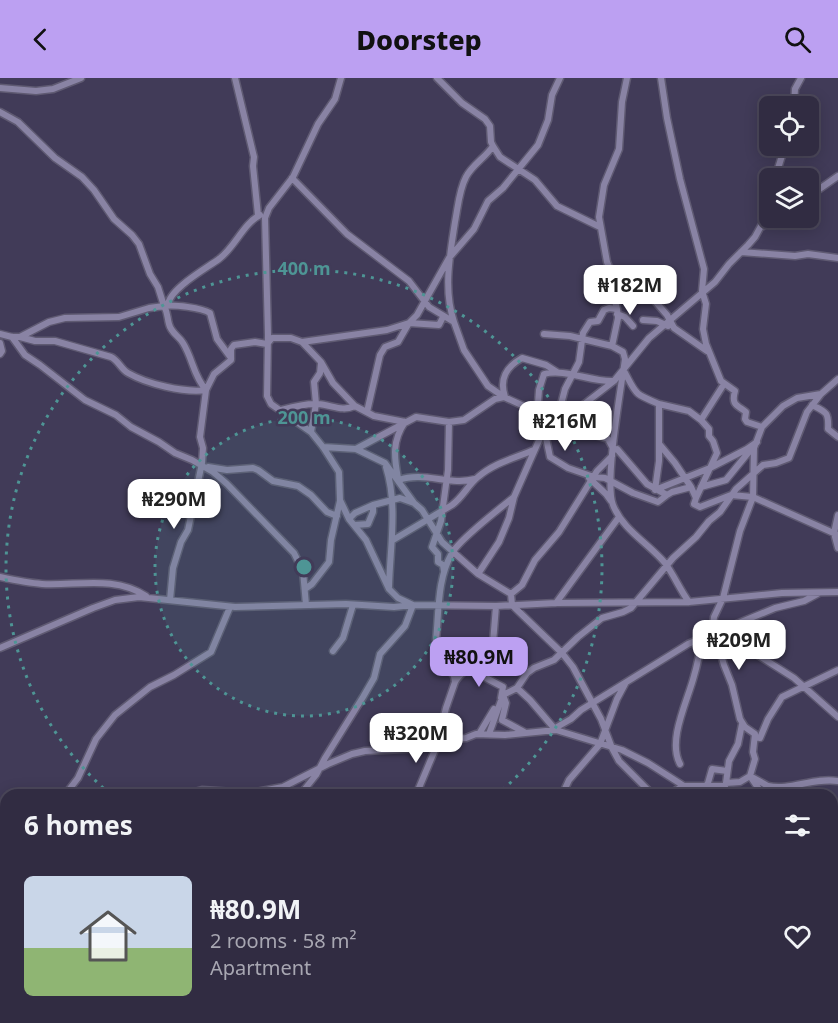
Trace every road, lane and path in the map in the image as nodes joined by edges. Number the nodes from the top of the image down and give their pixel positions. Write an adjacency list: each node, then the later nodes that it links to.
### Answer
1 (81, 78): 9 (street)
2 (235, 78): 17 (street)
3 (341, 78): 15 (street)
4 (437, 78): 12 (street)
5 (560, 78): 13 (street)
6 (627, 78): 19 (street)
7 (661, 78): 25 (street)
8 (801, 78): 10 (street)
9 (0, 87)
10 (795, 96)
11 (0, 112): 27 (street)
12 (494, 146): 13 (street); 22 (street)
13 (518, 170): 19 (street); 22 (street)
14 (838, 176): 16 (street)
15 (292, 178): 18 (street); 26 (street)
16 (819, 189)
17 (258, 215): 18 (street); 27 (street)
18 (265, 219): 42 (street)
19 (600, 227): 24 (street)
20 (760, 228): 21 (street)
21 (741, 252): 23 (street); 25 (street)
22 (449, 258): 26 (street); 31 (street)
23 (838, 258)
24 (607, 262): 28 (street); 33 (street)
25 (702, 291): 33 (street); 44 (street)
26 (424, 302): 29 (street); 32 (street)
27 (166, 305): 38 (street); 46 (street); 54 (street)
28 (617, 312): 34 (street); 39 (street); 43 (street)
29 (443, 317): 31 (street); 32 (street)
30 (643, 320): 33 (street)
31 (453, 322): 56 (street)
32 (409, 323): 40 (street); 62 (street)
33 (668, 323): 44 (street); 48 (street)
34 (633, 326)
35 (0, 334): 37 (street)
36 (544, 334): 39 (street)
37 (12, 337): 38 (street); 81 (street)
38 (20, 337): 54 (street)
39 (581, 339): 43 (street); 50 (street)
40 (302, 342): 42 (street); 47 (street)
41 (0, 343): 45 (street)
42 (267, 344): 46 (street); 61 (street)
43 (612, 346): 48 (street)
44 (709, 353): 53 (street)
45 (0, 354)
46 (232, 359): 54 (street)
47 (321, 362): 57 (street); 60 (street)
48 (624, 370): 52 (street); 58 (street); 78 (street)
49 (557, 372): 50 (street); 56 (street); 64 (street)
50 (572, 376): 52 (street); 63 (street)
51 (838, 379): 55 (street)
52 (614, 381): 63 (street)
53 (724, 384): 65 (street); 68 (street)
54 (206, 390): 81 (street)
55 (821, 394): 59 (street); 68 (street)
56 (504, 397): 64 (street); 67 (street)
57 (316, 404): 60 (street); 61 (street); 69 (street)
58 (659, 404): 65 (street); 73 (street)
59 (812, 405): 71 (street); 83 (street)
60 (356, 406): 62 (street)
61 (280, 410): 69 (street)
62 (367, 412): 66 (street)
63 (562, 415): 64 (street); 70 (street); 78 (street)
64 (537, 416): 70 (street)
65 (701, 420): 82 (street)
66 (405, 422): 67 (street); 76 (street); 87 (street)
67 (449, 423): 88 (street)
68 (762, 427): 72 (street)
69 (311, 432): 74 (street)
70 (544, 434): 77 (street); 86 (street)
71 (838, 437)
72 (757, 442): 82 (street); 83 (street); 90 (street)
73 (659, 445): 84 (street); 92 (street)
74 (323, 447): 75 (street); 79 (street)
75 (344, 448): 76 (street); 79 (street)
76 (356, 449): 80 (street)
77 (534, 450): 85 (street); 95 (street)
78 (613, 453): 86 (street); 89 (street); 92 (street)
79 (333, 463): 98 (street)
80 (385, 463): 87 (street); 99 (street)
81 (201, 465): 105 (street); 119 (street); 126 (street)
82 (710, 468): 84 (street); 90 (street)
83 (752, 474): 94 (street); 96 (street)
84 (684, 478): 91 (street); 92 (street)
85 (475, 479): 88 (street); 103 (street)
86 (592, 479): 89 (street); 101 (street); 123 (street)
87 (399, 480): 88 (street); 100 (street)
88 (446, 480): 103 (street)
89 (610, 481): 93 (street); 101 (street)
90 (701, 487): 97 (street)
91 (691, 488): 93 (street); 97 (street)
92 (655, 489): 93 (street)
93 (667, 495)
94 (731, 495): 96 (street); 97 (street); 115 (street)
95 (514, 497): 114 (street); 117 (street)
96 (753, 497): 110 (street); 125 (street)
97 (696, 498)
98 (340, 500): 105 (street); 107 (street)
99 (391, 500): 100 (street); 102 (street); 112 (street)
100 (414, 503): 108 (street)
101 (612, 504): 106 (street)
102 (373, 505): 107 (street); 109 (street)
103 (442, 510): 108 (street); 111 (street)
104 (838, 515): 110 (street)
105 (337, 516): 119 (street)
106 (619, 516): 115 (street); 129 (street)
107 (349, 519): 109 (street)
108 (428, 519): 111 (street); 112 (street)
109 (354, 525): 120 (street)
110 (836, 534): 113 (street)
111 (438, 536): 114 (street); 116 (street)
112 (393, 540): 120 (street)
113 (838, 548)
114 (452, 552): 116 (street); 117 (street)
115 (667, 566): 127 (street); 128 (street)
116 (444, 573): 134 (street)
117 (478, 574): 123 (street)
118 (0, 578): 124 (street)
119 (305, 589): 130 (street)
120 (389, 589): 132 (street)
121 (838, 592): 122 (street)
122 (820, 593): 125 (street); 137 (street)
123 (511, 594): 133 (street)
124 (149, 598): 126 (street); 139 (street)
125 (723, 598): 128 (street); 137 (street)
126 (170, 600): 136 (street)
127 (637, 602): 128 (street); 129 (street); 142 (street)
128 (689, 602)
129 (556, 603): 133 (street)
130 (306, 605): 131 (street); 136 (street)
131 (352, 605): 132 (street); 141 (street)
132 (413, 605): 134 (street); 164 (street)
133 (512, 605): 135 (street); 142 (street)
134 (439, 606): 135 (street); 140 (street)
135 (496, 606): 144 (street)
136 (230, 607): 172 (street)
137 (718, 632): 138 (street); 148 (street); 153 (street)
138 (702, 638): 147 (street); 163 (street)
139 (0, 648)
140 (438, 648): 143 (street); 146 (street)
141 (333, 651)
142 (562, 653): 149 (street); 151 (street)
143 (472, 663): 144 (street); 146 (street)
144 (486, 668): 150 (street)
145 (838, 670): 148 (street)
146 (455, 682): 161 (street)
147 (626, 684): 151 (street); 155 (street)
148 (804, 686): 152 (street); 159 (street)
149 (517, 688): 150 (street); 154 (street)
150 (503, 695): 156 (street); 157 (street); 158 (street)
151 (592, 704): 154 (street); 155 (street)
152 (838, 717)
153 (742, 723): 159 (street); 165 (street)
154 (552, 729): 156 (street); 160 (street)
155 (605, 730): 160 (street); 162 (street)
156 (525, 733): 158 (street)
157 (479, 734): 158 (street); 161 (street)
158 (489, 734)
159 (756, 738): 166 (street)
160 (600, 744): 162 (street); 176 (street)
161 (437, 745): 164 (street); 175 (street)
162 (612, 748): 169 (street); 177 (street)
163 (680, 764)
164 (320, 770): 173 (street); 174 (street)
165 (727, 771): 168 (street); 170 (street)
166 (750, 776): 168 (street); 171 (street); 181 (street)
167 (838, 781): 171 (street)
168 (726, 783): 170 (street)
169 (684, 786): 170 (street); 178 (street)
170 (705, 786): 179 (street); 180 (street)
171 (768, 786): 182 (street)
172 (70, 789)
173 (274, 789)
174 (305, 789)
175 (419, 789)
176 (565, 789)
177 (647, 789)
178 (678, 789)
179 (703, 789)
180 (705, 789)
181 (759, 789)
182 (766, 789)

